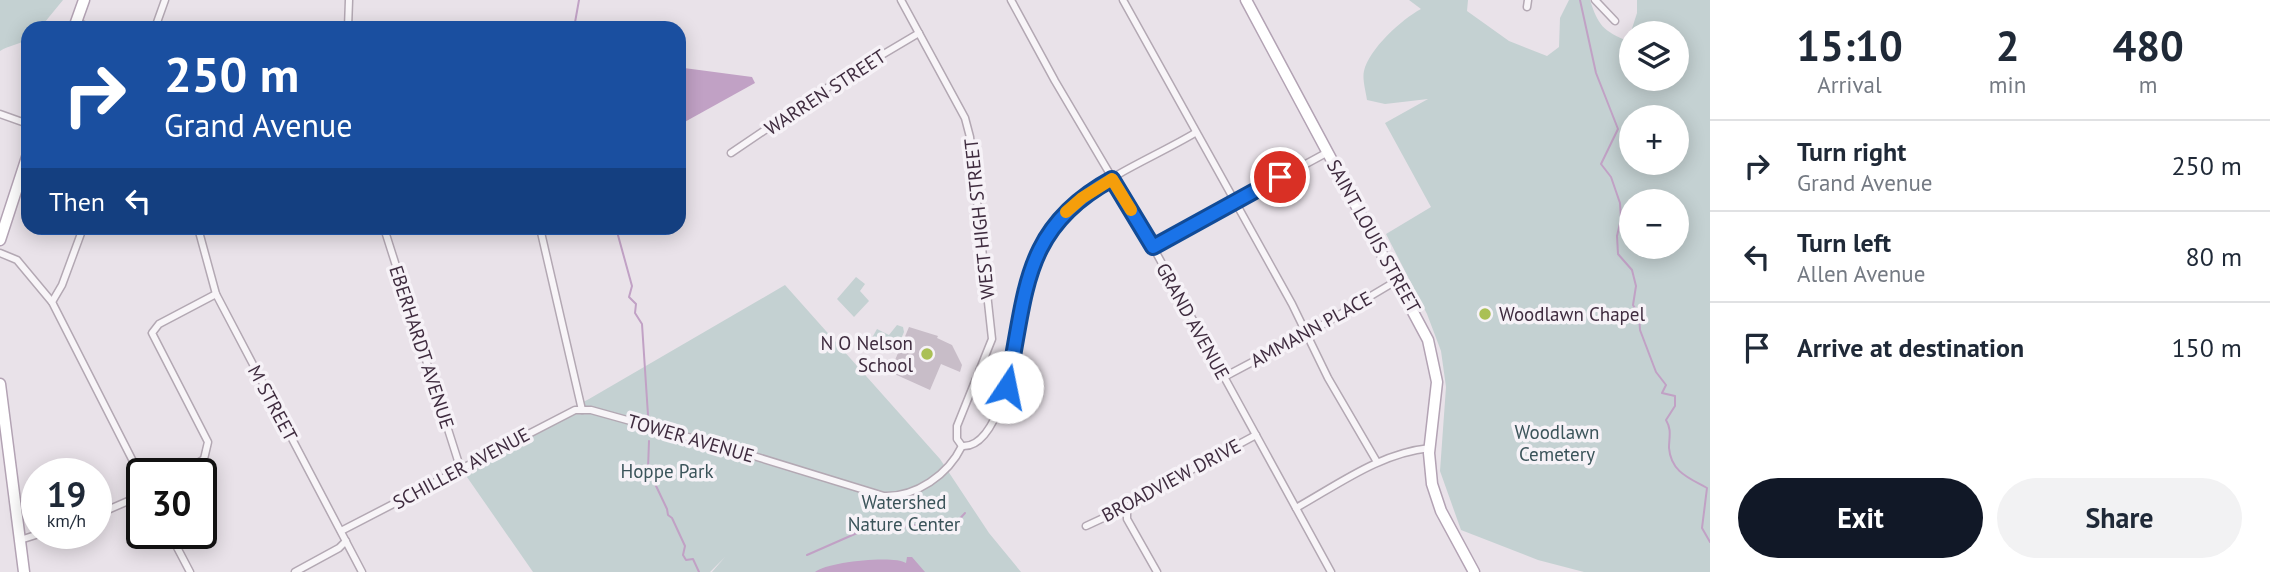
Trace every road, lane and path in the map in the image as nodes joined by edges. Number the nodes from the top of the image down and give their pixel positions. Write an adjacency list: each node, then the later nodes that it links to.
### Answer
1 (84, 0): 9 (main road)
2 (165, 0): 10 (street)
3 (349, 0): 11 (street)
4 (901, 0): 13 (street, WEST HIGH STREET)
5 (1011, 0): 20 (street, GRAND AVENUE)
6 (1123, 0): 16 (street)
7 (1246, 0): 17 (main road, SAINT LOUIS STREET)
8 (1595, 0): 12 (street)
9 (76, 21)
10 (158, 21)
11 (348, 21)
12 (1615, 22)
13 (919, 33): 18 (street, WARREN STREET); 37 (street, WEST HIGH STREET)
14 (0, 114): 15 (street)
15 (21, 122)
16 (1195, 133): 20 (street, TOWER AVENUE); 21 (street)
17 (1328, 152): 21 (street); 29 (main road, SAINT LOUIS STREET)
18 (731, 153)
19 (21, 176): 26 (main road)
20 (1112, 179): 27 (street, GRAND AVENUE); 37 (street, TOWER AVENUE)
21 (1235, 202): 27 (street); 32 (street)
22 (80, 235): 31 (street)
23 (200, 235): 30 (street, M STREET)
24 (386, 235): 42 (street, EBERHARDT AVENUE)
25 (542, 235): 35 (street)
26 (0, 240)
27 (1153, 247): 33 (street, GRAND AVENUE)
28 (0, 253): 31 (street)
29 (1398, 280): 32 (street, AMMANN PLACE); 38 (main road, SAINT LOUIS STREET)
30 (216, 294): 40 (street); 46 (street, M STREET)
31 (52, 302): 39 (street)
32 (1306, 334): 33 (street, AMMANN PLACE); 41 (street)
33 (1224, 377): 36 (street, GRAND AVENUE)
34 (0, 384): 47 (main road)
35 (582, 410): 37 (street, TOWER AVENUE); 42 (street, SCHILLER AVENUE)
36 (1256, 435): 43 (street, BROADVIEW DRIVE); 44 (street, GRAND AVENUE)
37 (962, 446)
38 (1430, 447): 41 (street); 56 (main road, SAINT LOUIS STREET)
39 (131, 458)
40 (202, 458)
41 (1377, 462): 44 (street)
42 (460, 467): 46 (street, SCHILLER AVENUE)
43 (1128, 507): 45 (street, BROADVIEW DRIVE); 54 (street)
44 (1296, 508): 55 (street, GRAND AVENUE)
45 (1086, 526)
46 (341, 531): 48 (street, M STREET)
47 (20, 540): 50 (main road)
48 (346, 541): 52 (street); 53 (street, M STREET)
49 (178, 549): 51 (street)
50 (24, 572)
51 (190, 572)
52 (295, 572)
53 (362, 572)
54 (1157, 572)
55 (1331, 572)
56 (1474, 572)

